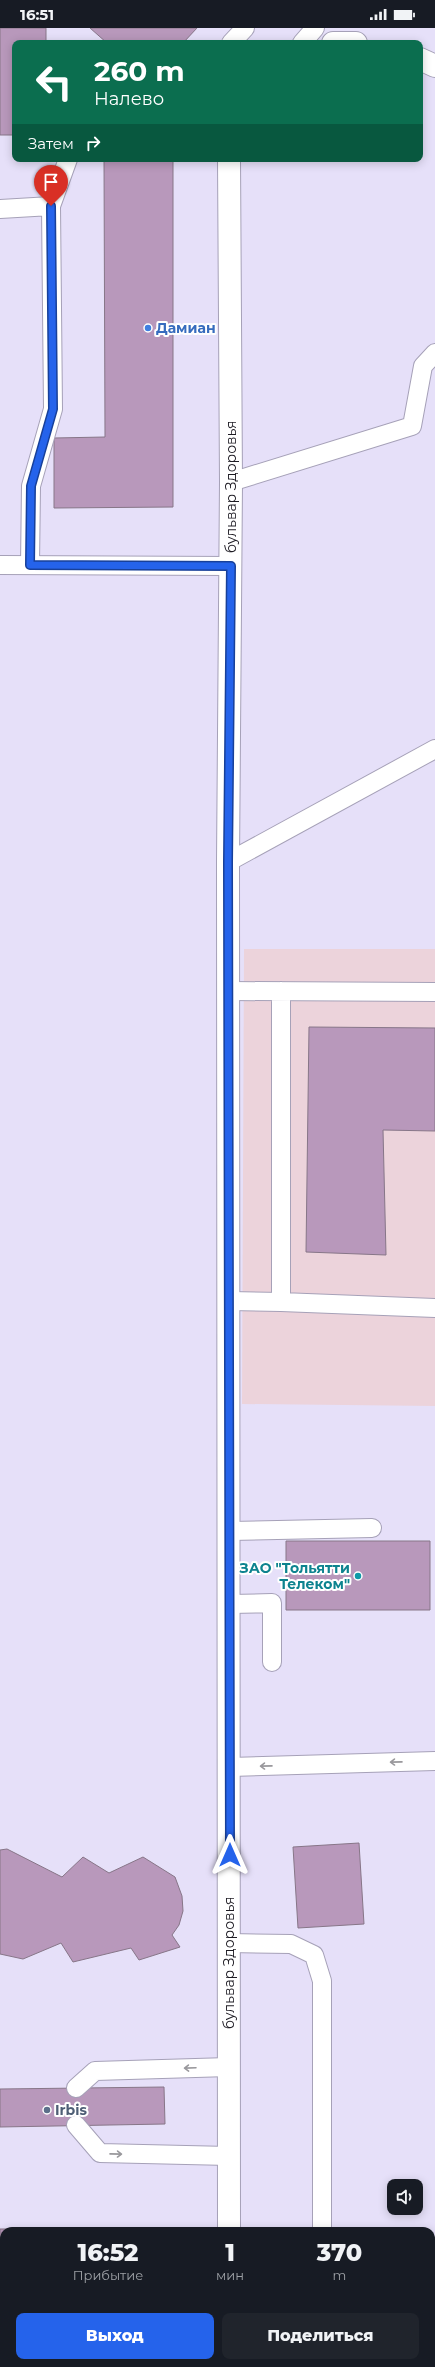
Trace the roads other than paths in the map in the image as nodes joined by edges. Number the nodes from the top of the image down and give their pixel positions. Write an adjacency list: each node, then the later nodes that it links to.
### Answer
1 (245, 28): 3 (lane)
2 (315, 28): 4 (lane)
3 (235, 40)
4 (305, 40)
5 (423, 60): 6 (street)
6 (435, 66)
7 (67, 162): 9 (lane)
8 (229, 162): 12 (street, бульвар Здоровья)
9 (51, 206): 10 (lane); 14 (lane)
10 (0, 209)
11 (435, 354): 12 (lane)
12 (231, 482): 15 (street, бульвар Здоровья)
13 (0, 565): 14 (lane)
14 (30, 565): 15 (lane)
15 (231, 566): 17 (street, бульвар Здоровья)
16 (435, 749): 17 (lane)
17 (228, 862): 18 (street, бульвар Здоровья)
18 (229, 991): 19 (lane); 21 (street, бульвар Здоровья)
19 (281, 991): 20 (lane); 22 (lane)
20 (435, 992)
21 (229, 1301): 22 (lane); 25 (street, бульвар Здоровья)
22 (281, 1302): 23 (lane)
23 (435, 1308)
24 (372, 1528): 25 (lane)
25 (230, 1531): 26 (street, бульвар Здоровья)
26 (230, 1604): 27 (lane); 29 (street, бульвар Здоровья)
27 (272, 1662)
28 (435, 1761): 29 (lane, one-way to 29)
29 (230, 1767): 30 (street, бульвар Здоровья)
30 (229, 1943): 31 (street, бульвар Здоровья); 36 (lane)
31 (229, 2067): 32 (lane, one-way to 32); 34 (street, бульвар Здоровья)
32 (76, 2088)
33 (76, 2126): 34 (lane, one-way to 34)
34 (229, 2156): 35 (street, бульвар Здоровья)
35 (229, 2227)
36 (322, 2227)

